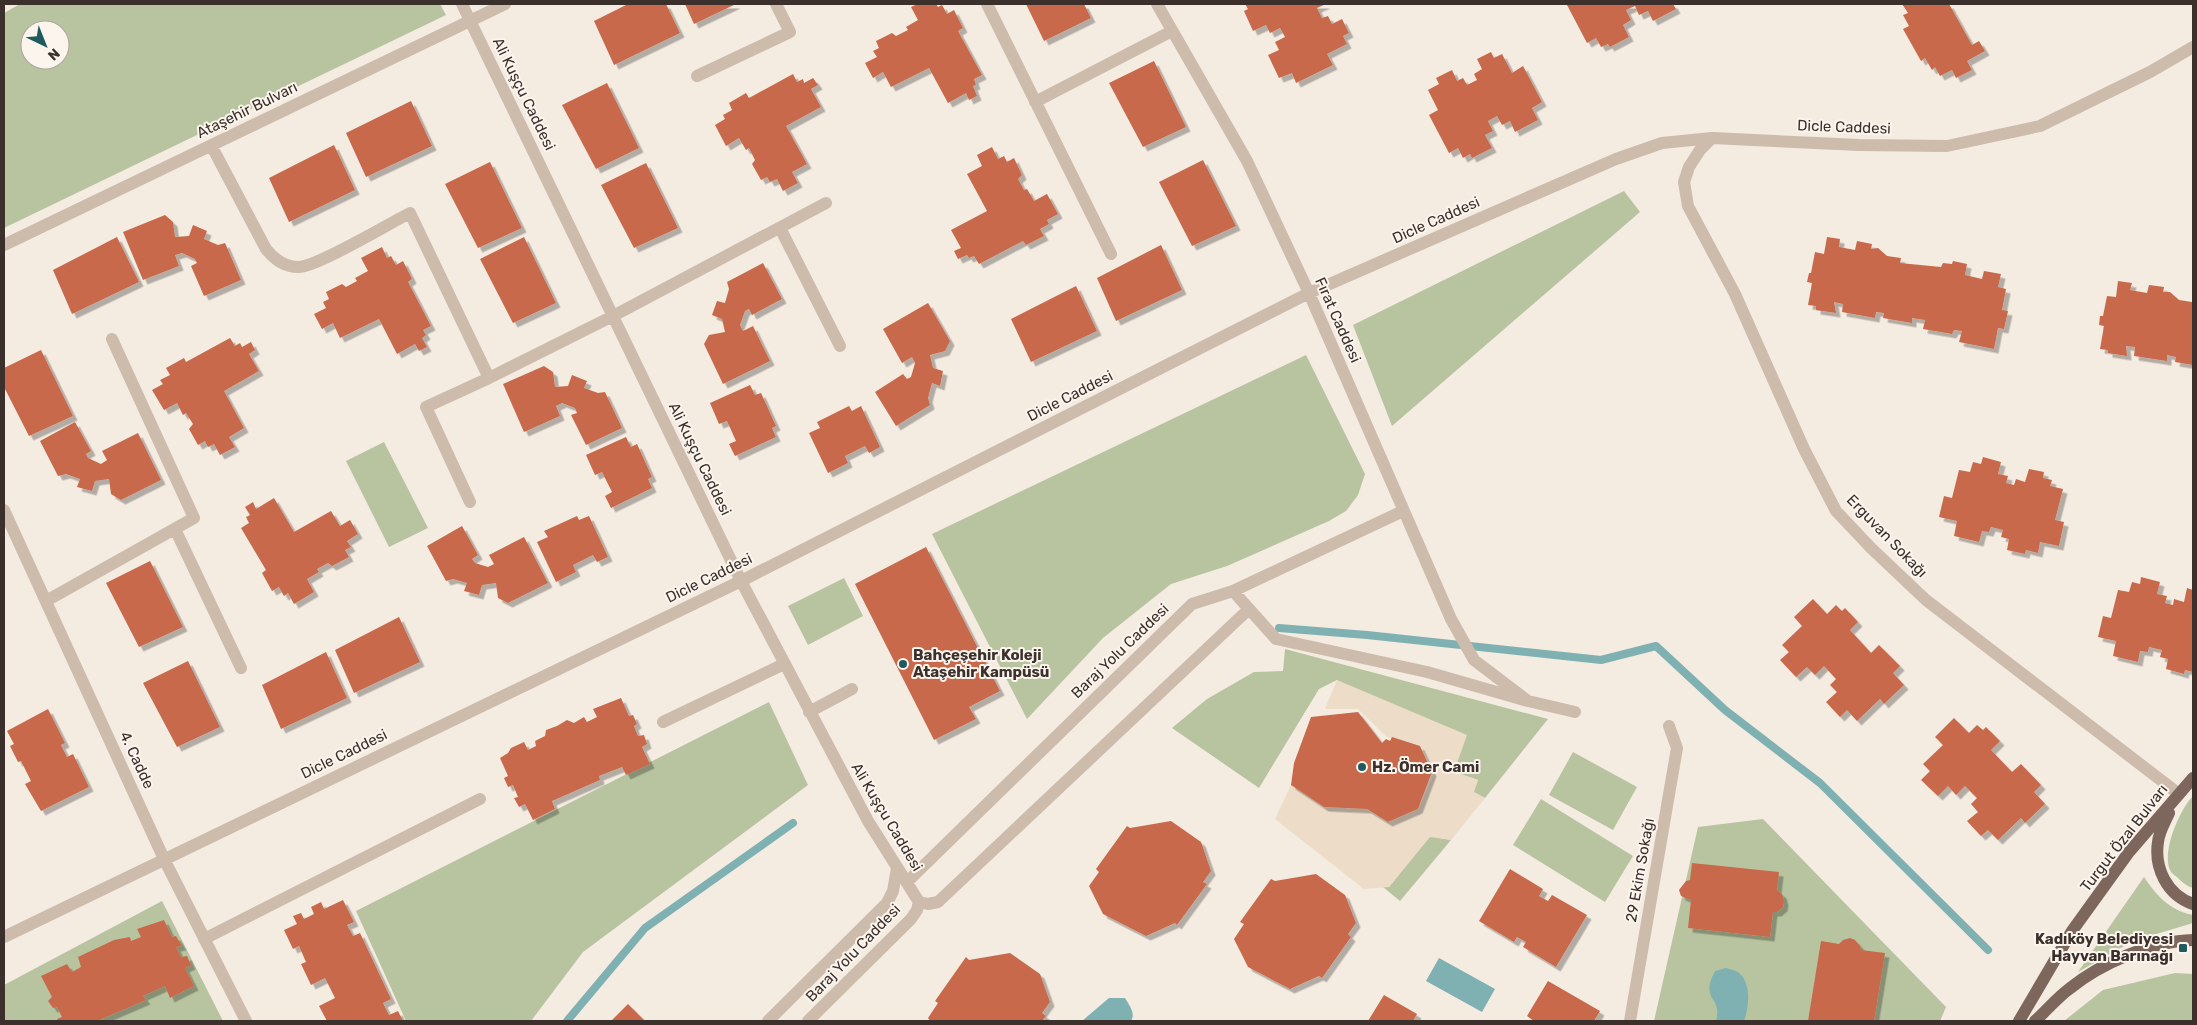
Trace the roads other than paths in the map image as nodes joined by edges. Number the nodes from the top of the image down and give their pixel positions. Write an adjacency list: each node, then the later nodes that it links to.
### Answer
1 (462, 4): 6 (street, Ali Kuşçu Caddesi)
2 (504, 4): 6 (street, Ataşehir Bulvarı)
3 (776, 4): 9 (street)
4 (987, 4): 10 (street)
5 (1157, 4): 7 (street, Fırat Caddesi)
6 (471, 20): 12 (street, Ataşehir Bulvarı); 18 (street, Ali Kuşçu Caddesi)
7 (1172, 30): 10 (street); 17 (street, Fırat Caddesi)
8 (2193, 47): 11 (street, Dicle Caddesi)
9 (697, 76)
10 (1035, 102): 16 (street)
11 (1712, 138): 17 (street, Dicle Caddesi); 39 (street, Erguvan Sokağı)
12 (211, 145): 15 (street, Ataşehir Bulvarı); 21 (street)
13 (826, 203): 14 (street)
14 (780, 228): 18 (street); 20 (street)
15 (4, 245)
16 (1111, 254)
17 (1309, 293): 24 (street, Fırat Caddesi); 26 (street, Dicle Caddesi)
18 (613, 316): 21 (street); 26 (street, Ali Kuşçu Caddesi)
19 (112, 339): 25 (street)
20 (840, 346)
21 (489, 378): 22 (street)
22 (470, 502)
23 (4, 510): 28 (street, 4. Cadde)
24 (1403, 512): 27 (street, Baraj Yolu Caddesi); 33 (street, Fırat Caddesi)
25 (175, 529): 28 (street); 31 (street)
26 (741, 581): 30 (street, Ali Kuşçu Caddesi); 42 (street, Dicle Caddesi)
27 (1232, 591): 29 (street); 44 (street, Baraj Yolu Caddesi)
28 (46, 601): 42 (street, 4. Cadde)
29 (1248, 609): 33 (street); 45 (street, Baraj Yolu Caddesi)
30 (784, 664): 34 (street, Ali Kuşçu Caddesi); 36 (street)
31 (241, 668)
32 (852, 689): 34 (street)
33 (1528, 701): 35 (street)
34 (808, 712): 43 (street, Ali Kuşçu Caddesi)
35 (1575, 712)
36 (663, 722)
37 (1669, 726): 53 (street, 29 Ekim Sokağı)
38 (2193, 778): 39 (main road, Turgut Özal Bulvarı)
39 (2178, 794): 41 (main road, Turgut Özal Bulvarı)
40 (480, 799): 48 (street)
41 (2171, 806): 46 (main road); 54 (main road, Turgut Özal Bulvarı)
42 (164, 858): 47 (street, Dicle Caddesi); 48 (street, 4. Cadde)
43 (897, 868): 44 (street, Ali Kuşçu Caddesi); 51 (street, Baraj Yolu Caddesi)
44 (907, 882): 45 (street, Ali Kuşçu Caddesi)
45 (919, 902): 52 (street, Baraj Yolu Caddesi)
46 (2193, 904)
47 (4, 937)
48 (204, 939): 50 (street, 4. Cadde)
49 (2193, 940): 55 (main road)
50 (246, 1021)
51 (768, 1021)
52 (808, 1021)
53 (1630, 1021)
54 (2019, 1021)
55 (2035, 1021)

